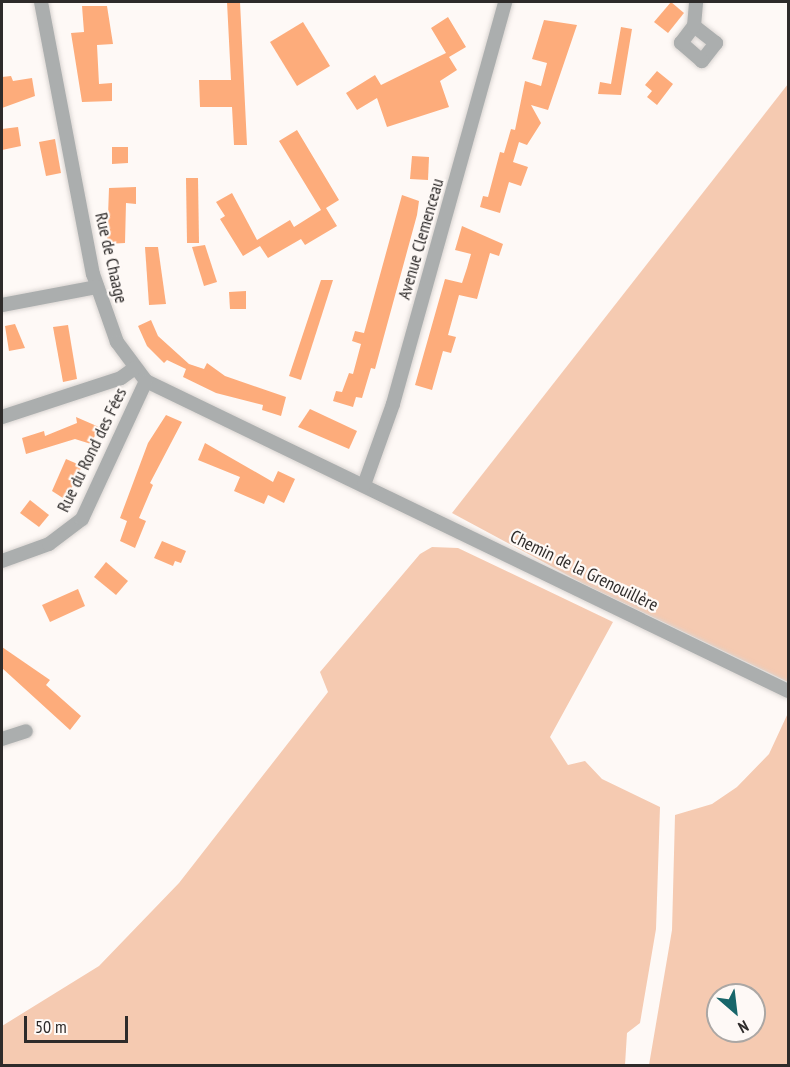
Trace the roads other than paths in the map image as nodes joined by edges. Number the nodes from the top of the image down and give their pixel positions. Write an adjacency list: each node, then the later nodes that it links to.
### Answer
1 (41, 2): 5 (street, Rue de Chaage)
2 (505, 2): 10 (street, Avenue Clemenceau)
3 (696, 2): 4 (street)
4 (694, 26)
5 (97, 287): 6 (street); 7 (street, Rue de Chaage)
6 (2, 305)
7 (135, 368): 8 (street, Rue de Chaage); 9 (street)
8 (146, 381): 10 (street, Rue de Chaage); 11 (street, Rue du Rond des Fées)
9 (2, 417)
10 (364, 485): 12 (street, Chemin de la Grenouillère)
11 (2, 561)
12 (789, 691)
13 (26, 730): 14 (street)
14 (2, 739)

